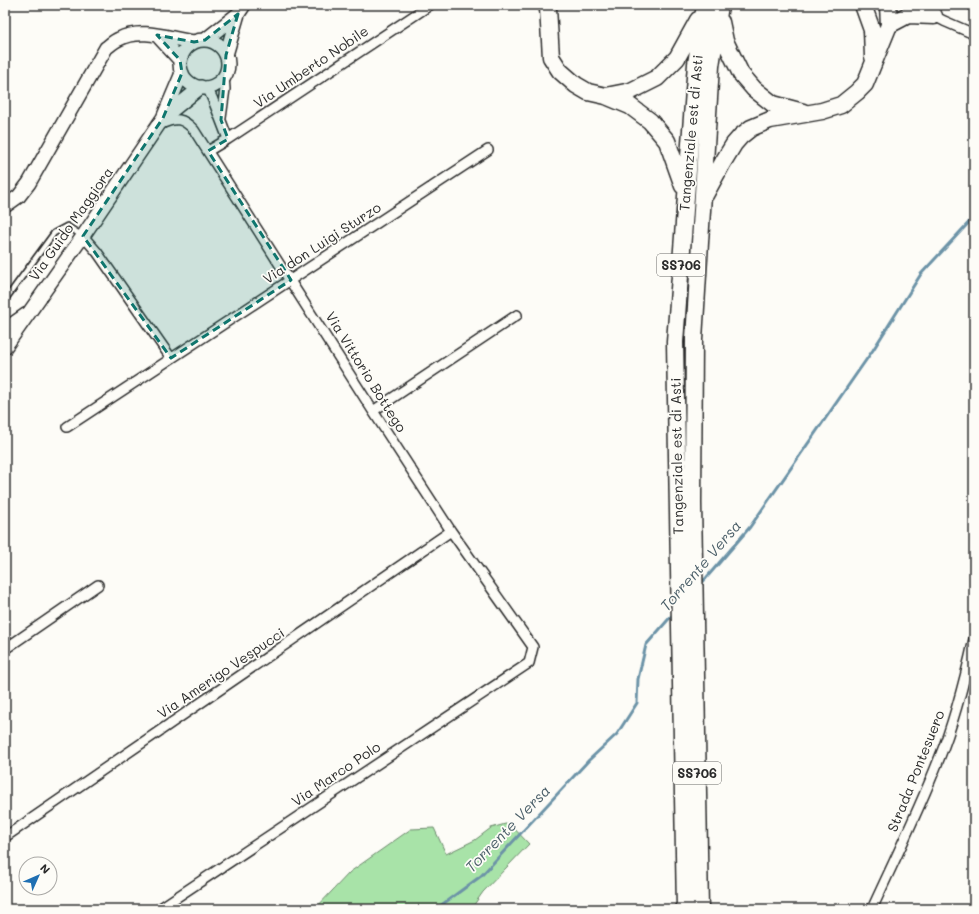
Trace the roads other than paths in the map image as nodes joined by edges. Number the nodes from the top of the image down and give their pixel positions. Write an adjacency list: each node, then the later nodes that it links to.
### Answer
1 (430, 5): 22 (street, Via Umberto Nobile)
2 (864, 5): 14 (highway)
3 (888, 5): 9 (highway)
4 (913, 5): 8 (street)
5 (547, 6): 18 (highway)
6 (712, 7): 18 (highway); 19 (highway); 25 (highway, Tangenziale est di Asti / SS706); 26 (highway, Tangenziale est di Asti / SS706)
7 (241, 9): 12 (street); 13 (street)
8 (934, 16): 9 (highway); 10 (street)
9 (889, 25): 14 (highway)
10 (974, 34)
11 (158, 35): 12 (street); 15 (street); 27 (street)
12 (200, 41): 13 (street); 15 (street)
13 (226, 55): 16 (street)
14 (874, 63): 19 (highway)
15 (181, 66): 17 (street); 21 (street, Via Guido Maggiora)
16 (224, 76): 17 (street); 20 (street)
17 (204, 87): 20 (street); 21 (street, Via Guido Maggiora)
18 (606, 96): 25 (highway)
19 (808, 113): 26 (highway)
20 (221, 120): 22 (street)
21 (160, 122): 24 (street, Via Vittorio Bottego); 28 (street, Via Guido Maggiora)
22 (228, 140): 24 (street, Via Umberto Nobile)
23 (488, 150): 29 (street, Via don Luigi Sturzo)
24 (208, 151): 29 (street, Via Vittorio Bottego)
25 (686, 195): 45 (highway, Tangenziale est di Asti / SS706)
26 (703, 200): 46 (highway, Tangenziale est di Asti / SS706)
27 (5, 206)
28 (83, 236): 30 (lane); 31 (street, Via Guido Maggiora); 35 (street)
29 (291, 280): 35 (street, Via don Luigi Sturzo); 36 (street, Via Vittorio Bottego)
30 (5, 300)
31 (33, 308): 33 (street); 34 (street, Via Guido Maggiora)
32 (518, 315): 36 (street)
33 (5, 327)
34 (5, 348)
35 (171, 358): 37 (street, Via don Luigi Sturzo)
36 (373, 411): 38 (street, Via Vittorio Bottego)
37 (67, 427)
38 (451, 531): 42 (street, Via Vittorio Bottego); 43 (street, Via Amerigo Vespucci)
39 (98, 585): 41 (street)
40 (974, 639): 47 (street, Strada Pontesuero)
41 (5, 649)
42 (530, 662): 44 (street, Via Marco Polo)
43 (5, 837)
44 (159, 909)
45 (685, 909)
46 (700, 909)
47 (872, 909)

